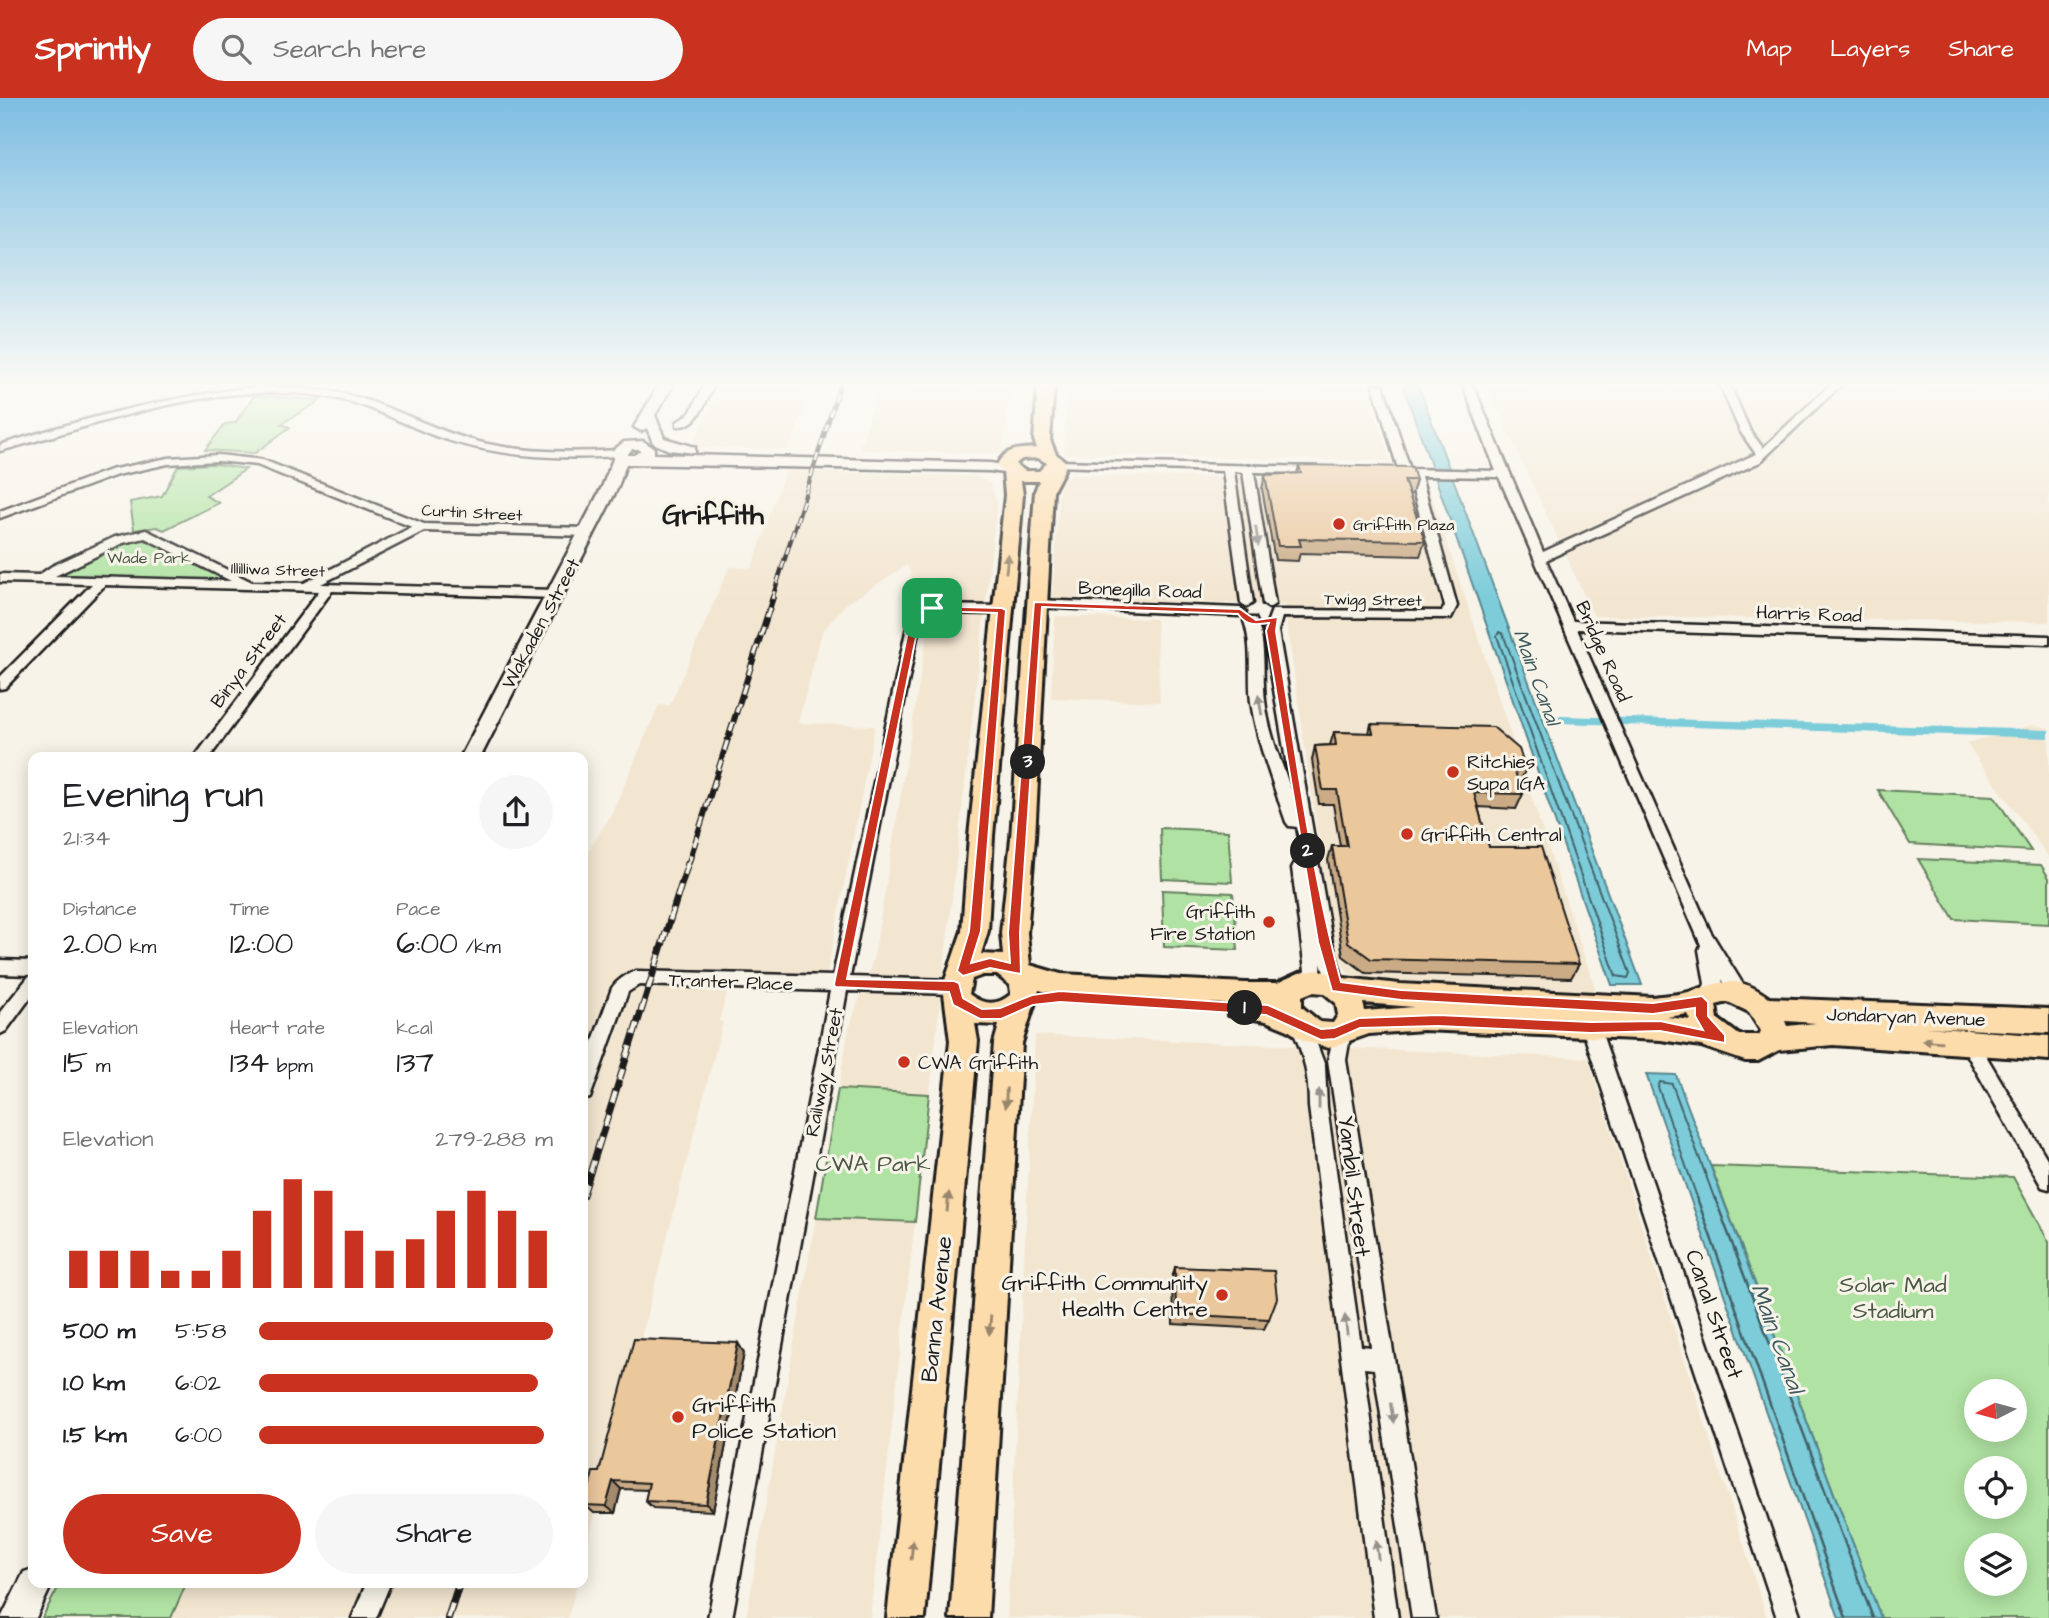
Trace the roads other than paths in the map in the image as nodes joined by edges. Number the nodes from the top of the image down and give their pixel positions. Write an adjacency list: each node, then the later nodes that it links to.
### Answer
1 (632, 456): 19 (main road, Wakaden Street)
2 (711, 456): 9 (main road)
3 (802, 456): 9 (main road)
4 (1017, 456): 9 (main road, Banna Avenue)
5 (1049, 456): 10 (main road)
6 (1404, 456): 15 (street, Twigg Street)
7 (1496, 456): 16 (street, Bridge Road)
8 (1760, 456): 20 (street)
9 (1013, 463): 10 (main road); 29 (main road, Banna Avenue, one-way to 9)
10 (1052, 464): 11 (street); 28 (main road)
11 (1228, 467): 12 (street); 30 (street)
12 (1248, 468): 13 (street); 31 (street, one-way to 31)
13 (1336, 470)
14 (1377, 472): 15 (street)
15 (1410, 472): 16 (street); 31 (street, Twigg Street)
16 (1503, 474): 20 (street, Bridge Road)
17 (0, 515): 18 (street, Curtin Street)
18 (422, 527): 19 (street, Curtin Street); 25 (street)
19 (587, 532): 27 (main road, Wakaden Street)
20 (1541, 558): 32 (street, Bridge Road)
21 (0, 578): 22 (street, Illilliwa Street)
22 (41, 580): 23 (street, Illilliwa Street); 24 (street)
23 (101, 582): 24 (street, Illilliwa Street); 34 (street)
24 (251, 585): 25 (street, Illilliwa Street)
25 (306, 587): 26 (street, Illilliwa Street)
26 (328, 588): 27 (street, Illilliwa Street); 36 (street, Binya Street)
27 (555, 594): 37 (main road, Wakaden Street)
28 (1037, 604): 30 (street, Bonegilla Road); 42 (main road)
29 (1002, 610): 44 (street, Railway Street); 45 (main road, Banna Avenue)
30 (1246, 612): 31 (street); 31 (street); 38 (street, one-way to 30)
31 (1273, 612): 35 (street)
32 (1568, 625): 33 (street, Harris Road); 39 (street, Bridge Road)
33 (2049, 640)
34 (0, 685)
35 (1288, 739): 38 (street); 47 (street)
36 (205, 752)
37 (473, 752)
38 (1284, 792): 43 (street)
39 (1703, 934): 48 (street, Bridge Road); 49 (street, Bridge Road)
40 (0, 967): 41 (street)
41 (28, 968)
42 (1019, 972): 43 (main road); 45 (main road); 50 (main road)
43 (1301, 983): 47 (main road); 56 (main road)
44 (840, 984): 45 (street, Tranter Place); 64 (street, Tranter Place); 72 (street, Railway Street)
45 (958, 986): 50 (main road); 73 (main road, Banna Avenue, one-way to 45)
46 (28, 988): 57 (street)
47 (1338, 988): 52 (main road); 59 (main road)
48 (1740, 994): 49 (main road); 51 (main road)
49 (1705, 998): 53 (main road); 60 (main road)
50 (1018, 1006): 56 (main road); 74 (main road, one-way to 74)
51 (1764, 1009): 54 (main road, Jondaryan Avenue); 61 (main road)
52 (1619, 1017): 53 (main road); 58 (main road)
53 (1657, 1017): 60 (main road)
54 (1954, 1017): 55 (main road, Jondaryan Avenue); 62 (street)
55 (2049, 1021)
56 (1297, 1023): 59 (main road); 66 (street, Yambil Street, one-way to 56)
57 (0, 1026)
58 (1591, 1028): 59 (main road); 77 (street, Canal Street)
59 (1344, 1029): 67 (street, Yambil Street)
60 (1721, 1039): 61 (main road)
61 (1773, 1039): 62 (main road, Jondaryan Avenue, one-way to 61)
62 (1971, 1045): 63 (main road, Jondaryan Avenue); 65 (street)
63 (2049, 1048)
64 (588, 1078)
65 (2049, 1180)
66 (1350, 1356): 67 (street); 75 (street, Yambil Street, one-way to 66)
67 (1383, 1359): 76 (street, Yambil Street, one-way to 76)
68 (34, 1588): 70 (main road)
69 (376, 1588): 71 (street)
70 (18, 1618)
71 (364, 1618)
72 (720, 1618)
73 (906, 1618)
74 (969, 1618)
75 (1386, 1618)
76 (1424, 1618)
77 (1789, 1618)

